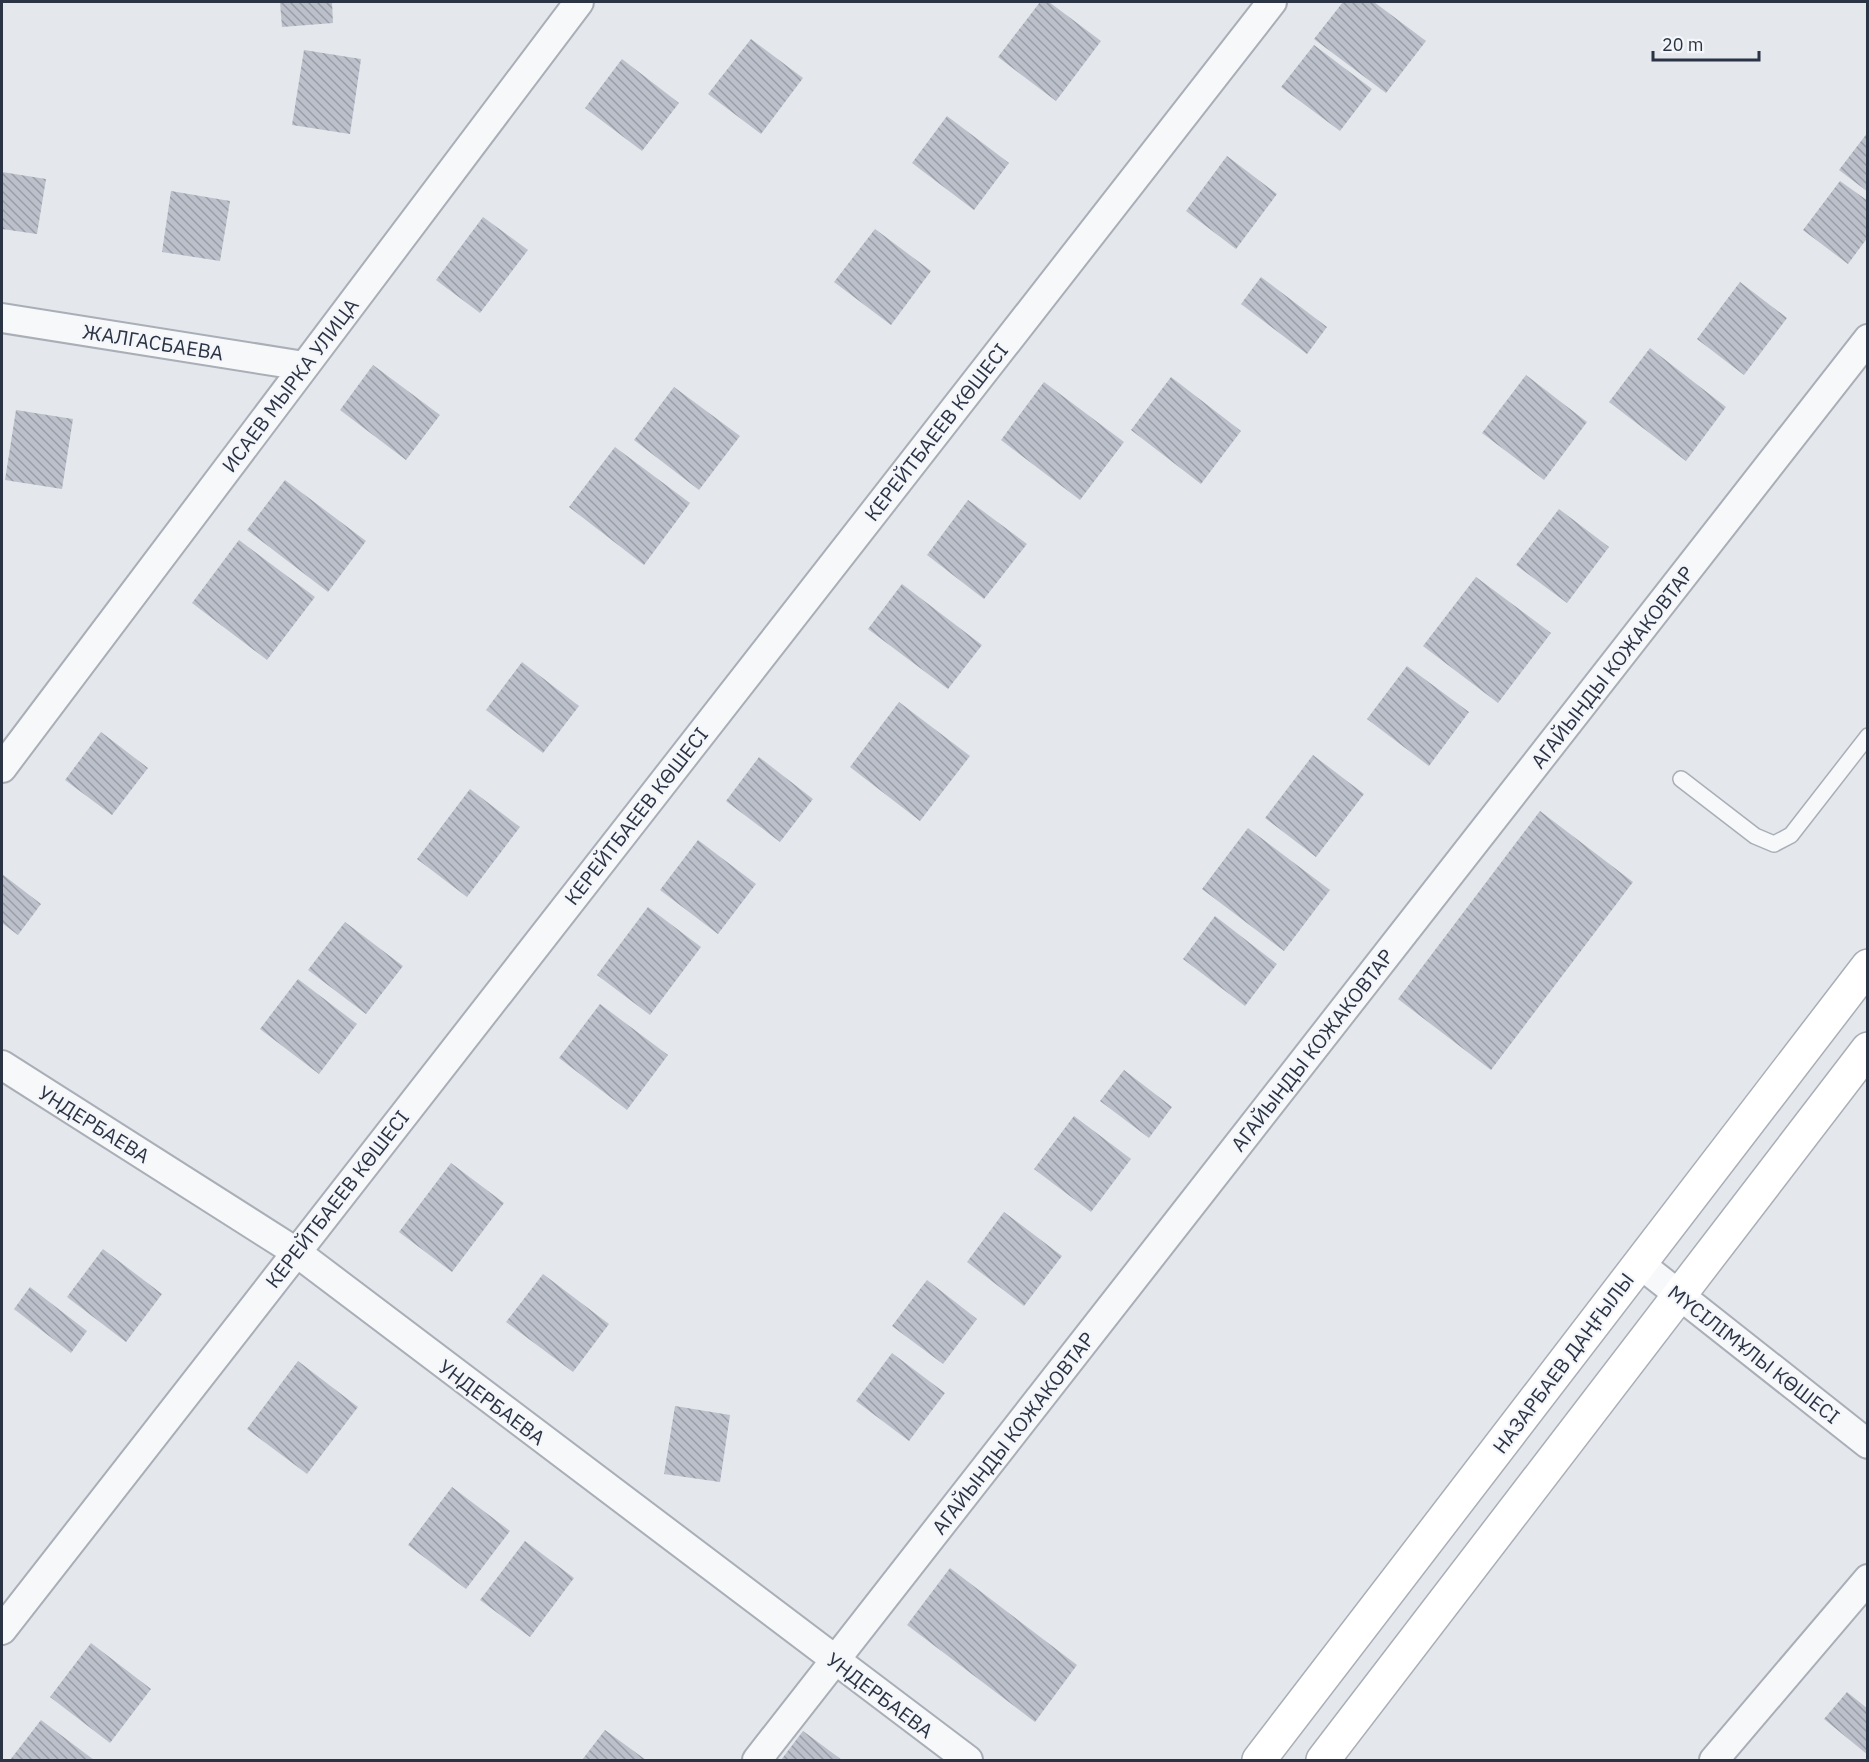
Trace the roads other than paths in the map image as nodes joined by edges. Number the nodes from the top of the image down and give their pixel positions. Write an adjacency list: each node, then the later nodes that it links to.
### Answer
1 (579, 2): 5 (street, ИСАЕВ МЫРКА УЛИЦА)
2 (1272, 2): 12 (street, КЕРЕЙТБАЕЕВ КӨШЕСІ)
3 (2, 318): 5 (street, ЖАЛГАСБАЕВА)
4 (1868, 339): 18 (street, АГАЙЫНДЫ КОЖАКОВТАР)
5 (304, 366): 7 (street, ИСАЕВ МЫРКА УЛИЦА)
6 (1868, 736): 8 (lane)
7 (2, 768)
8 (1681, 779)
9 (1868, 966): 13 (main road, НАЗАРБАЕВ ДАҢҒЫЛЫ)
10 (1868, 1049): 14 (main road)
11 (2, 1065): 12 (street, УНДЕРБАЕВА)
12 (296, 1252): 17 (street, КЕРЕЙТБАЕЕВ КӨШЕСІ); 18 (street, УНДЕРБАЕВА)
13 (1640, 1264): 14 (street, МҮСІЛІМҰЛЫ КӨШЕСІ); 21 (main road, НАЗАРБАЕВ ДАҢҒЫЛЫ)
14 (1680, 1295): 15 (street, МҮСІЛІМҰЛЫ КӨШЕСІ); 22 (main road)
15 (1868, 1444)
16 (1868, 1579): 23 (street)
17 (2, 1630)
18 (835, 1661): 19 (street, АГАЙЫНДЫ КОЖАКОВТАР); 20 (street, УНДЕРБАЕВА)
19 (757, 1761)
20 (968, 1761)
21 (1259, 1761)
22 (1323, 1761)
23 (1714, 1761)

